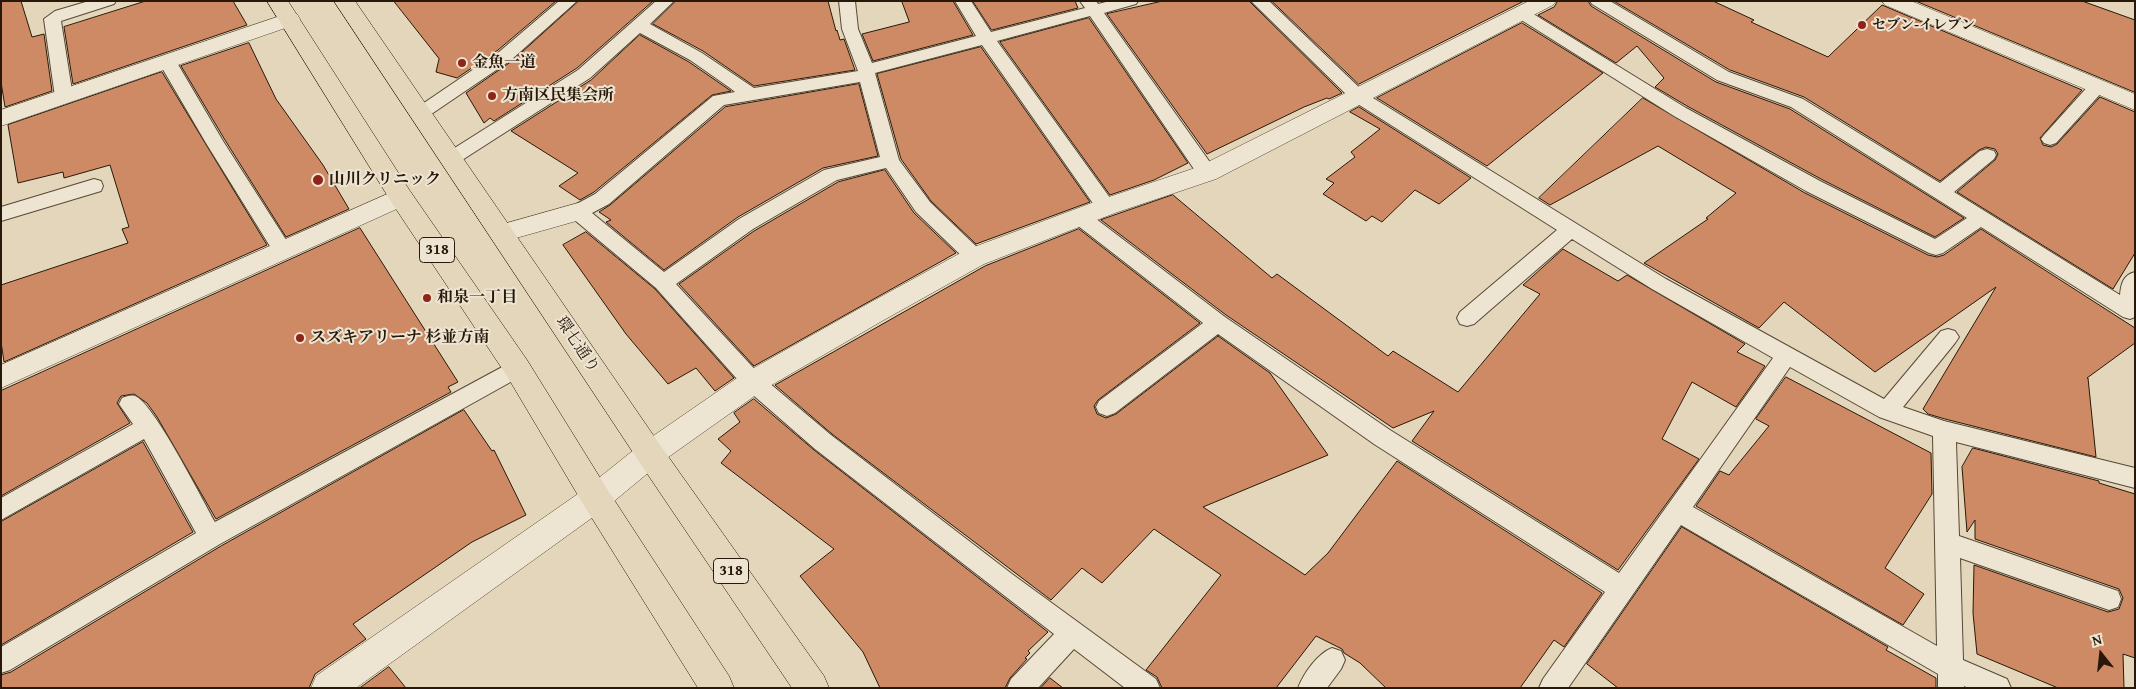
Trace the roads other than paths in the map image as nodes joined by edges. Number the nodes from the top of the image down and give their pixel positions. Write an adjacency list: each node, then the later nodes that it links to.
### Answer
1 (108, 1): 21 (lane)
2 (344, 1): 24 (main road, 環七通り / 318)
3 (569, 1): 24 (lane)
4 (666, 1): 15 (lane)
5 (848, 1): 18 (lane)
6 (963, 1): 16 (lane)
7 (1130, 1): 12 (lane)
8 (1259, 1): 22 (lane)
9 (1546, 1): 14 (street)
10 (1598, 1): 32 (lane)
11 (1892, 1): 19 (street)
12 (1091, 6): 16 (lane); 30 (lane)
13 (283, 10): 17 (street); 33 (main road, 318)
14 (1521, 13): 22 (street); 38 (lane)
15 (638, 25): 20 (lane); 28 (lane)
16 (986, 38): 18 (lane); 34 (lane)
17 (167, 61): 21 (street); 41 (lane)
18 (867, 72): 20 (lane); 29 (lane)
19 (2097, 87): 23 (street); 26 (lane)
20 (750, 94): 35 (lane)
21 (64, 97): 25 (street)
22 (1358, 97): 30 (street); 39 (lane)
23 (2135, 103)
24 (421, 113): 28 (main road, 環七通り / 318)
25 (1, 118)
26 (2050, 139)
27 (1987, 155): 32 (lane)
28 (452, 158): 40 (main road, 環七通り / 318)
29 (890, 161): 42 (lane); 44 (lane)
30 (1207, 173): 34 (street)
31 (94, 186): 36 (lane)
32 (1941, 192): 38 (lane)
33 (401, 197): 41 (street); 49 (main road, 318)
34 (1106, 208): 37 (street)
35 (578, 212): 40 (street); 44 (lane)
36 (1, 214)
37 (1080, 217): 42 (street); 46 (lane)
38 (1981, 218): 43 (lane)
39 (1571, 229): 45 (lane); 48 (lane)
40 (502, 233): 57 (main road, 環七通り / 318)
41 (283, 251): 50 (street)
42 (975, 258): 51 (street)
43 (2135, 279)
44 (663, 283): 51 (lane)
45 (1467, 318)
46 (1218, 323): 53 (lane); 64 (lane)
47 (1948, 337): 54 (lane)
48 (1786, 356): 54 (lane); 61 (lane)
49 (517, 368): 59 (main road, 318); 62 (lane)
50 (1, 377)
51 (753, 382): 57 (street); 66 (lane)
52 (130, 404): 55 (lane)
53 (1107, 407)
54 (1887, 412): 56 (lane)
55 (148, 426): 60 (lane); 62 (lane)
56 (1944, 430): 58 (lane); 63 (lane)
57 (650, 454): 59 (street); 72 (main road, 環七通り / 318)
58 (2135, 478)
59 (596, 498): 70 (street); 71 (main road, 318)
60 (1, 510)
61 (1676, 510): 64 (lane); 69 (lane)
62 (211, 537): 68 (lane)
63 (1946, 543): 65 (lane); 69 (lane)
64 (1621, 588): 76 (lane)
65 (2109, 599)
66 (1072, 633): 73 (lane); 74 (lane)
67 (1332, 660): 75 (lane)
68 (1, 661)
69 (1950, 677): 77 (lane)
70 (328, 688)
71 (717, 688)
72 (812, 688)
73 (1020, 688)
74 (1147, 688)
75 (1312, 688)
76 (1552, 688)
77 (1998, 688)

